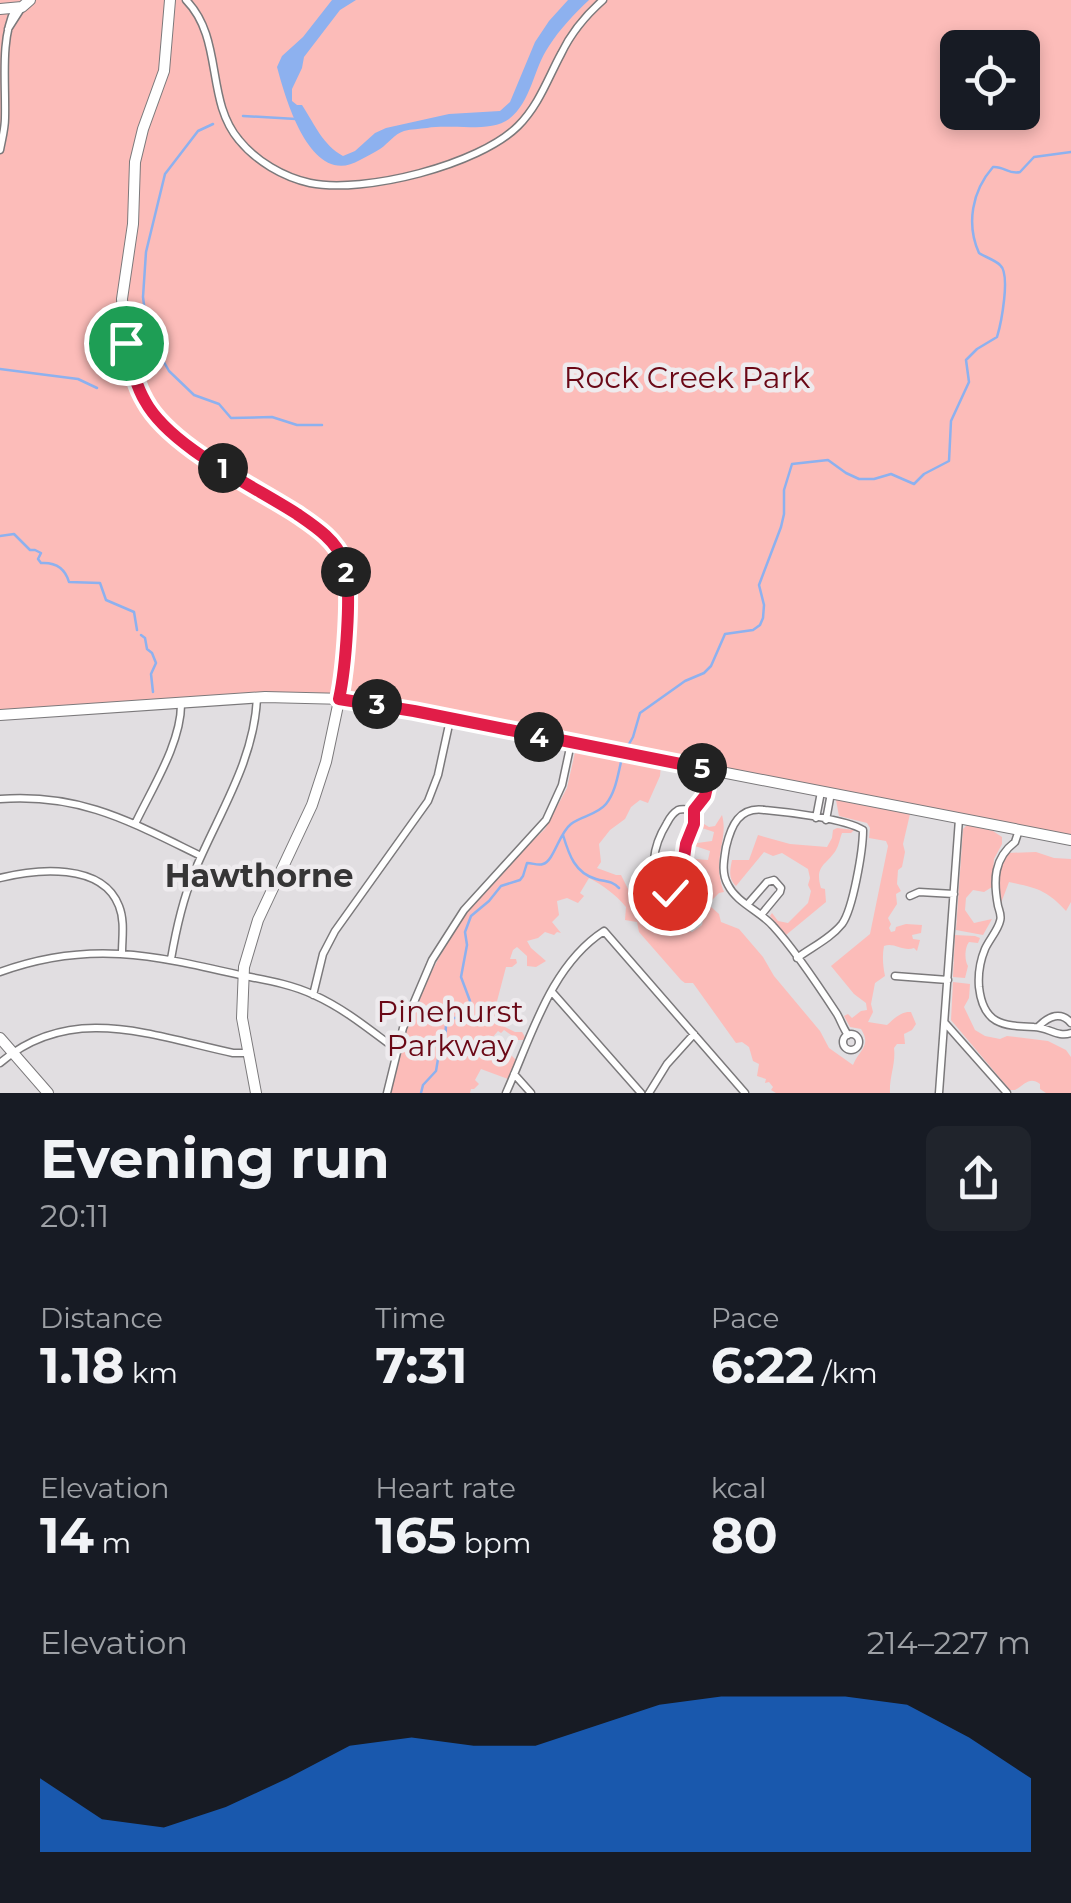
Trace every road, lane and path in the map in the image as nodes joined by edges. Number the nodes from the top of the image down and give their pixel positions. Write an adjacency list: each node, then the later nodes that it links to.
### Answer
1 (603, 0): 2 (street)
2 (187, 1): 3 (street)
3 (168, 3): 7 (street)
4 (13, 6): 5 (street)
5 (0, 150)
6 (257, 698): 7 (street); 8 (street); 24 (street)
7 (339, 699): 10 (street); 34 (street)
8 (182, 703): 9 (street); 19 (street)
9 (0, 715)
10 (450, 718): 11 (street); 38 (street)
11 (572, 743): 12 (street); 46 (street)
12 (711, 770): 13 (street); 15 (street)
13 (826, 792): 16 (street); 17 (street); 18 (street)
14 (0, 800): 19 (street)
15 (694, 810): 15 (street)
16 (816, 818): 18 (street); 28 (street)
17 (959, 819): 20 (street); 26 (street)
18 (826, 820): 31 (street)
19 (135, 824): 24 (street)
20 (1006, 828): 21 (street); 23 (street)
21 (1020, 830): 22 (street); 23 (street)
22 (1071, 840)
23 (1007, 847): 41 (street)
24 (201, 856): 32 (street)
25 (0, 878): 30 (street)
26 (954, 894): 27 (street); 36 (street)
27 (910, 896)
28 (747, 905): 29 (street); 29 (street)
29 (761, 916): 31 (street)
30 (122, 953): 32 (street); 33 (street)
31 (797, 958): 44 (street)
32 (171, 959): 34 (street)
33 (0, 972)
34 (243, 975): 38 (street); 48 (street)
35 (894, 976): 36 (street)
36 (948, 980): 39 (street)
37 (552, 992): 43 (street); 50 (street); 56 (street)
38 (313, 995): 46 (street)
39 (945, 1022): 59 (street); 60 (street)
40 (1071, 1024): 41 (street)
41 (1039, 1026): 42 (street)
42 (1071, 1033)
43 (694, 1034): 57 (street); 58 (street)
44 (848, 1035)
45 (0, 1038): 47 (street)
46 (397, 1050): 53 (street)
47 (12, 1052): 48 (street); 49 (street); 51 (street)
48 (248, 1053): 52 (street)
49 (0, 1063)
50 (514, 1074): 54 (street); 55 (street)
51 (48, 1093)
52 (256, 1093)
53 (387, 1093)
54 (506, 1093)
55 (531, 1093)
56 (641, 1093)
57 (649, 1093)
58 (746, 1093)
59 (940, 1093)
60 (1007, 1093)

